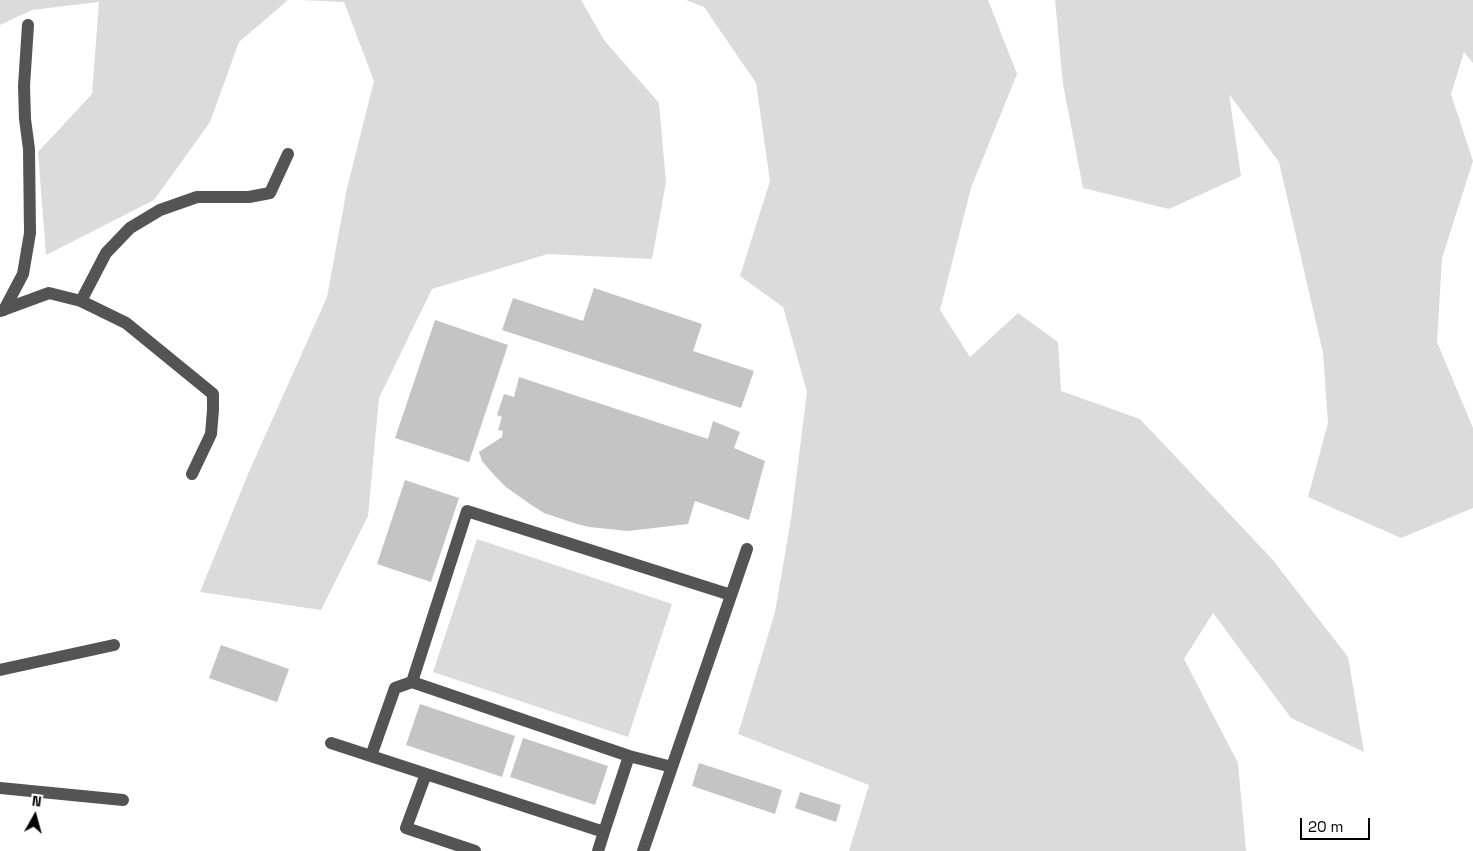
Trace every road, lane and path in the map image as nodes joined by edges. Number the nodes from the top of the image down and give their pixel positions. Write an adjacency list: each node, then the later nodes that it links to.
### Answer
1 (28, 25): 4 (street)
2 (288, 154): 3 (street)
3 (81, 301): 4 (street); 5 (street)
4 (2, 311)
5 (192, 474)
6 (747, 549): 7 (street)
7 (731, 595): 10 (street); 14 (street)
8 (114, 645): 9 (street)
9 (0, 670)
10 (412, 682): 12 (street); 13 (street)
11 (331, 743): 12 (street)
12 (371, 756): 15 (street)
13 (629, 756): 14 (street); 18 (street)
14 (672, 768): 21 (street)
15 (426, 774): 18 (street); 19 (street)
16 (0, 788): 17 (street)
17 (123, 800)
18 (604, 832): 20 (street)
19 (476, 851)
20 (598, 851)
21 (643, 851)

